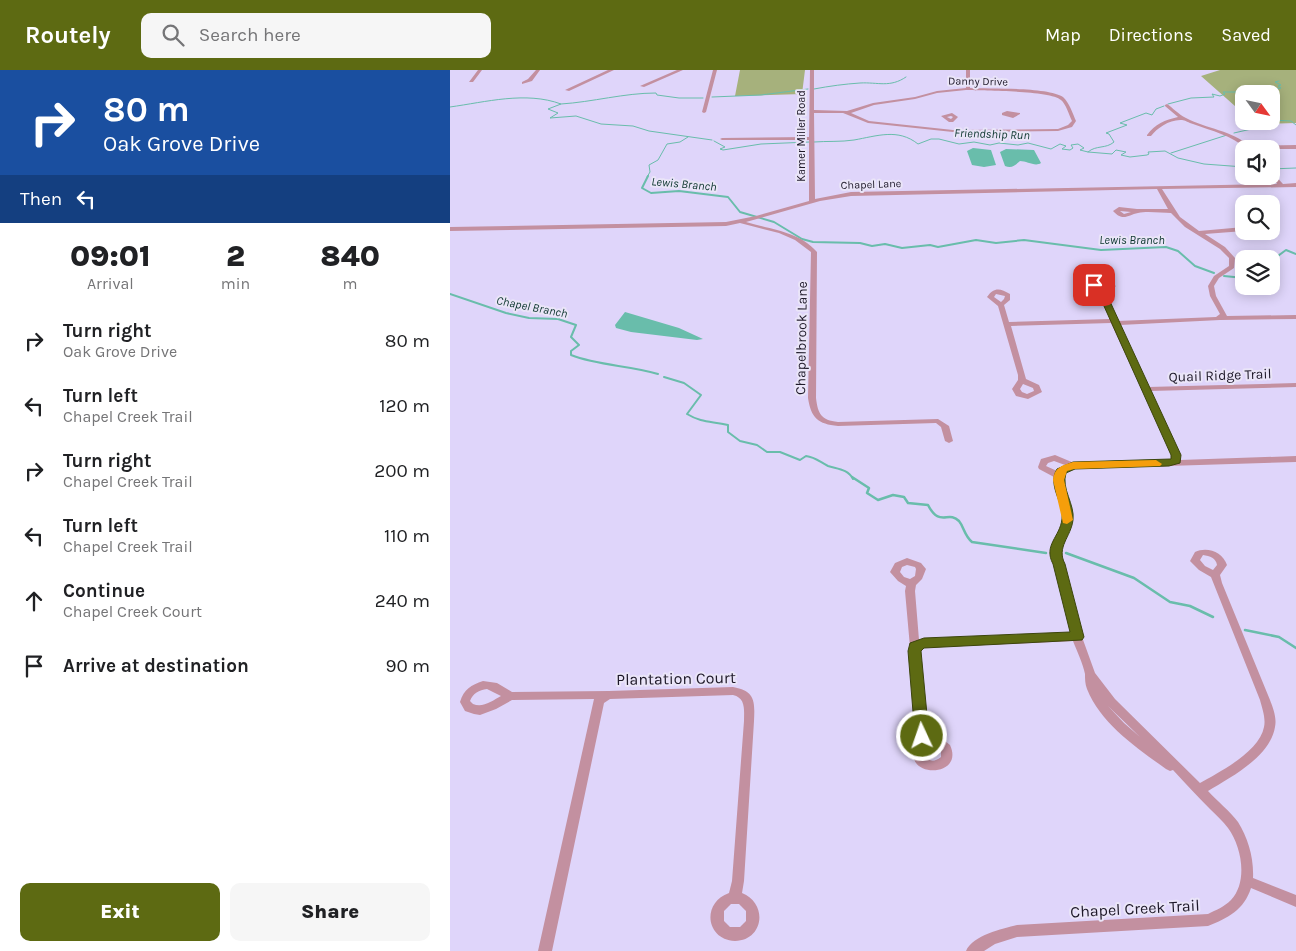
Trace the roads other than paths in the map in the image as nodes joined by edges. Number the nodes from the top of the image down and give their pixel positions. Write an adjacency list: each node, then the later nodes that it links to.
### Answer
1 (480, 70): 8 (street)
2 (538, 70): 9 (street)
3 (612, 70): 12 (street)
4 (681, 70): 10 (street)
5 (715, 70): 14 (street)
6 (812, 70): 15 (street, Kamer Miller Road)
7 (968, 70): 11 (street)
8 (471, 81)
9 (524, 83)
10 (642, 86)
11 (968, 89): 16 (street, Danny Drive); 21 (street, Danny Drive)
12 (567, 90)
13 (1167, 105): 18 (street)
14 (704, 112)
15 (811, 112): 16 (street, Danny Drive); 23 (street, Kamer Miller Road)
16 (847, 113): 20 (street, Danny Drive)
17 (1013, 117): 21 (street)
18 (1182, 118): 22 (street); 25 (street)
19 (951, 121): 20 (street)
20 (953, 131): 21 (street, Danny Drive)
21 (1018, 131)
22 (1149, 135)
23 (811, 138): 24 (street); 32 (street, Kamer Miller Road)
24 (722, 139)
25 (1240, 140)
26 (1280, 147): 27 (street)
27 (1296, 147)
28 (1281, 185): 29 (street, Chapel Lane); 31 (street, Chapel Lane)
29 (1296, 185)
30 (1151, 188): 31 (street, Chapel Lane); 32 (street, Chapel Lane); 33 (street)
31 (1159, 188): 33 (street)
32 (812, 201): 35 (street, Chapel Lane)
33 (1169, 211): 34 (street); 38 (street)
34 (1137, 212)
35 (740, 222): 36 (street, Chapel Lane); 48 (street, Chapelbrook Lane)
36 (450, 229)
37 (1235, 230): 38 (street)
38 (1198, 233): 41 (street)
39 (1102, 295): 44 (street)
40 (1001, 305): 43 (street)
41 (1222, 316): 42 (street); 44 (street)
42 (1296, 317)
43 (1007, 324): 44 (street); 45 (street)
44 (1115, 324): 47 (street)
45 (1022, 380)
46 (1296, 385): 47 (street, Quail Ridge Trail)
47 (1145, 389): 50 (street)
48 (949, 441)
49 (1296, 460): 50 (street)
50 (1169, 463): 51 (street)
51 (1073, 466): 52 (street); 52 (street)
52 (1059, 476): 55 (street, Chapel Creek Trail)
53 (1215, 575): 60 (street)
54 (911, 584): 56 (street)
55 (1078, 637): 56 (street); 60 (street, Chapel Creek Trail)
56 (915, 647): 59 (street)
57 (609, 695): 58 (street); 62 (street, Plantation Court); 64 (street, Plantation Court)
58 (510, 696)
59 (922, 734)
60 (1199, 790): 61 (street, Chapel Creek Trail)
61 (1247, 881): 63 (street); 65 (street, Chapel Creek Trail)
62 (734, 898)
63 (1296, 901)
64 (545, 951)
65 (973, 951)

